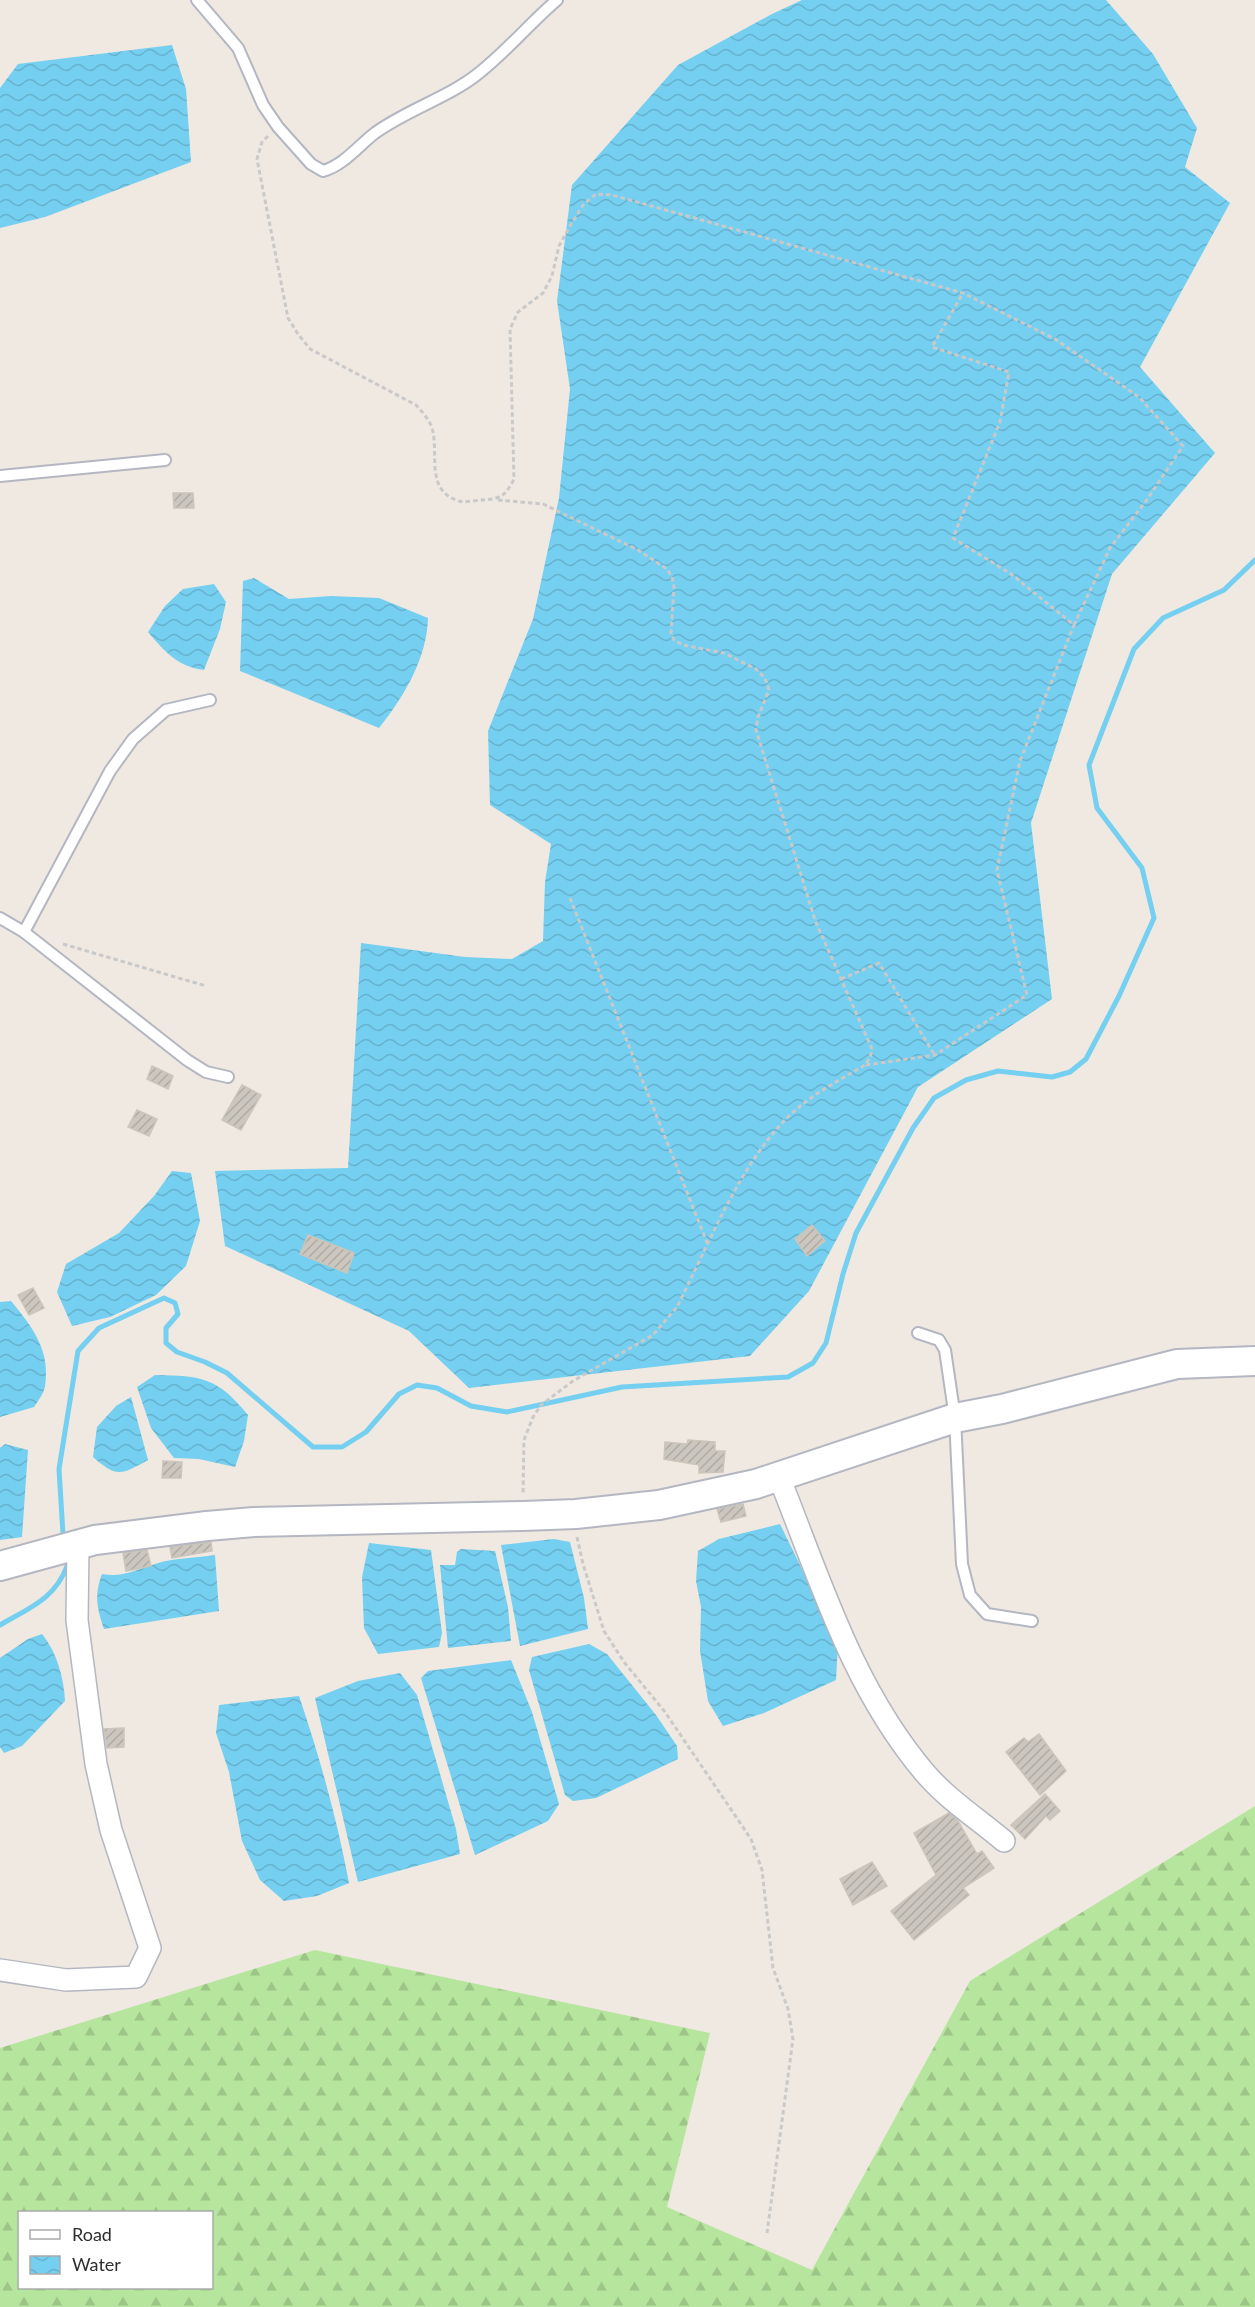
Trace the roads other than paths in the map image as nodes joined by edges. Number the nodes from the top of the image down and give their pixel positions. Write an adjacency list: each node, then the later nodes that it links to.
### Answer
1 (197, 0): 2 (lane)
2 (557, 0)
3 (165, 460): 4 (lane)
4 (0, 476)
5 (210, 700): 7 (lane)
6 (0, 918): 7 (lane)
7 (24, 932): 8 (lane)
8 (228, 1077)
9 (918, 1333): 11 (lane)
10 (1255, 1361): 11 (street)
11 (955, 1418): 12 (street); 15 (lane)
12 (779, 1477): 13 (street); 16 (street)
13 (78, 1545): 14 (street); 17 (street)
14 (0, 1566)
15 (1032, 1621)
16 (1004, 1841)
17 (0, 1970)

